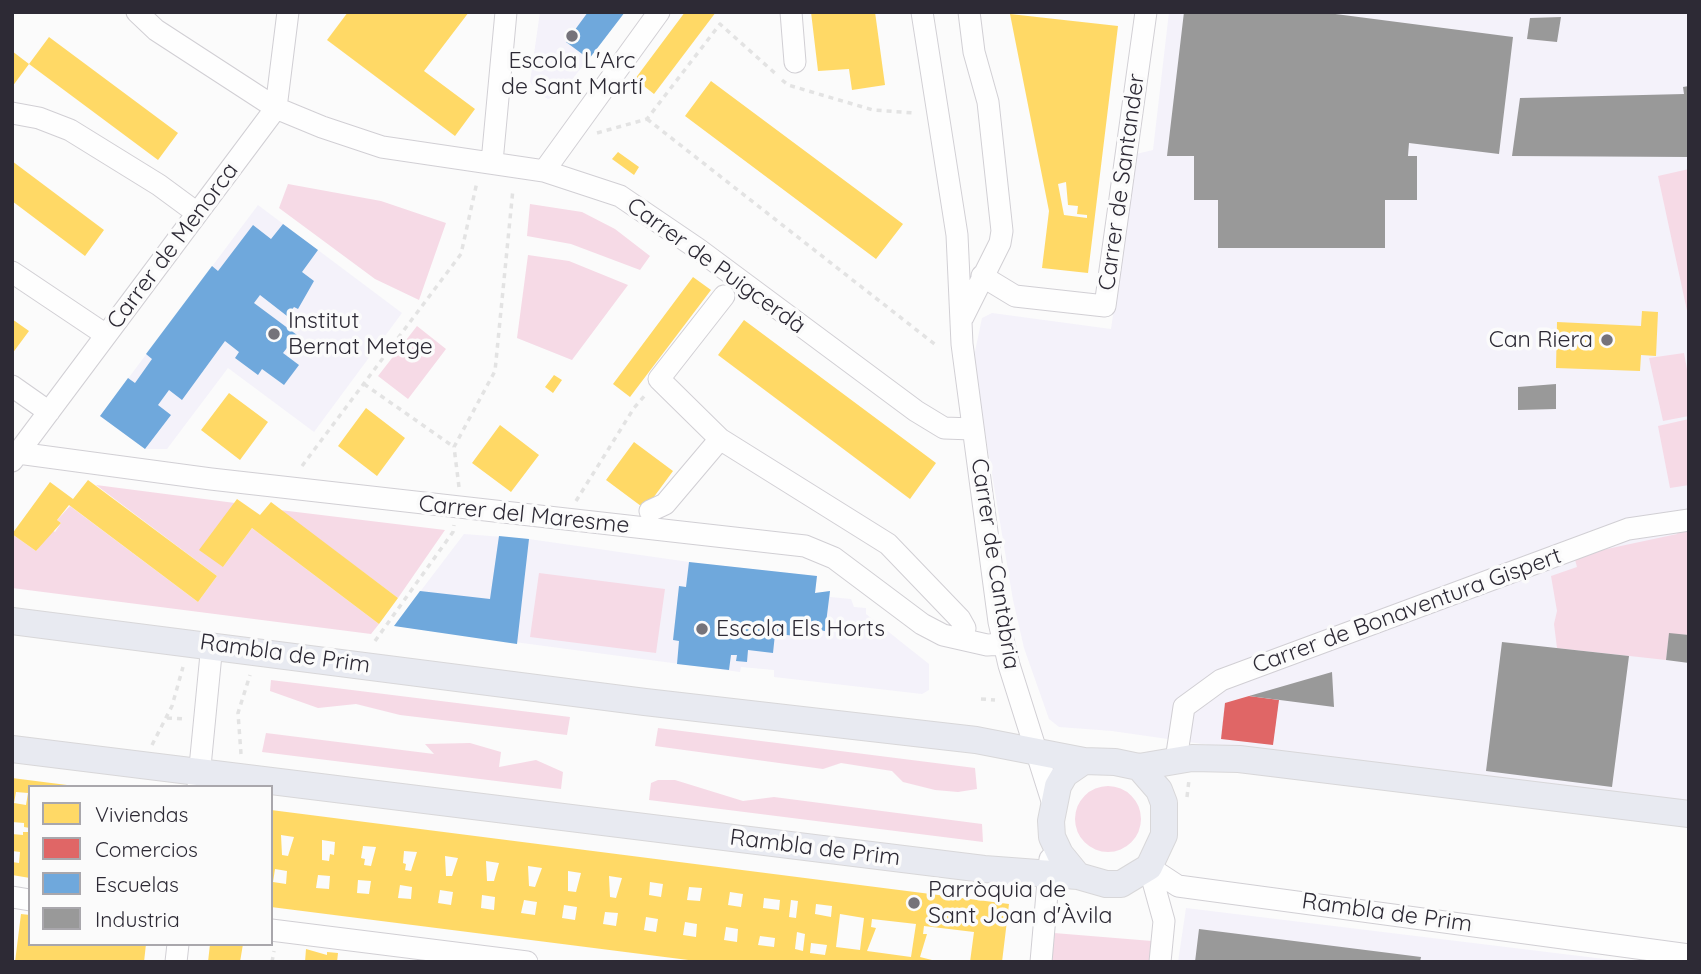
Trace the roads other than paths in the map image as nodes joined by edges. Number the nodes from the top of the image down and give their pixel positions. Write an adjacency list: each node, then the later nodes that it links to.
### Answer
1 (137, 12): 10 (street, Carrer de Puigcerdà)
2 (288, 12): 10 (street, Carrer de Menorca)
3 (506, 12): 12 (street)
4 (659, 12): 13 (street)
5 (791, 12): 9 (street)
6 (969, 12): 16 (street)
7 (1144, 12): 16 (street, Carrer de Santander)
8 (928, 18): 18 (street, Carrer de Cantàbria)
9 (795, 62)
10 (276, 108): 12 (street, Carrer de Puigcerdà); 14 (street, Carrer de Menorca)
11 (12, 114): 14 (street)
12 (492, 162): 13 (street, Carrer de Puigcerdà)
13 (544, 171): 22 (street, Carrer de Puigcerdà)
14 (197, 213): 19 (street, Carrer de Menorca)
15 (12, 272): 19 (street)
16 (982, 276): 18 (street)
17 (724, 296): 23 (street)
18 (960, 322): 22 (street, Carrer de Cantàbria)
19 (106, 335): 21 (street, Carrer de Menorca)
20 (12, 386): 21 (street)
21 (49, 412): 24 (street, Carrer de Menorca)
22 (973, 429): 30 (street, Carrer de Cantàbria)
23 (720, 439): 25 (street); 28 (street)
24 (15, 457): 30 (street, Carrer del Maresme)
25 (650, 511)
26 (1689, 520): 33 (street, Carrer de Bonaventura Gispert)
27 (12, 621): 29 (main road, Rambla de Prim)
28 (965, 628)
29 (212, 644): 32 (main road, Rambla de Prim); 36 (street)
30 (1004, 644): 32 (street, Carrer de Cantàbria)
31 (12, 749): 36 (main road, Rambla de Prim)
32 (1038, 752): 34 (main road, Rambla de Prim); 39 (street, Carrer de Cantàbria)
33 (1176, 760): 35 (main road, Rambla de Prim); 40 (main road); 41 (main road)
34 (1084, 761): 35 (main road, Rambla de Prim); 39 (main road)
35 (1139, 767): 40 (main road)
36 (198, 779): 37 (main road, Rambla de Prim)
37 (251, 785)
38 (273, 787): 44 (main road, Rambla de Prim)
39 (1052, 801): 42 (main road)
40 (1164, 803): 43 (main road)
41 (1689, 814)
42 (1052, 837): 44 (street); 45 (main road)
43 (1149, 867): 45 (main road, Rambla de Prim); 47 (street, Rambla de Prim); 50 (street)
44 (1049, 875): 45 (main road, Rambla de Prim); 49 (street)
45 (1078, 876)
46 (273, 930): 48 (street)
47 (1689, 956)
48 (527, 962)
49 (1041, 962)
50 (1160, 962)

